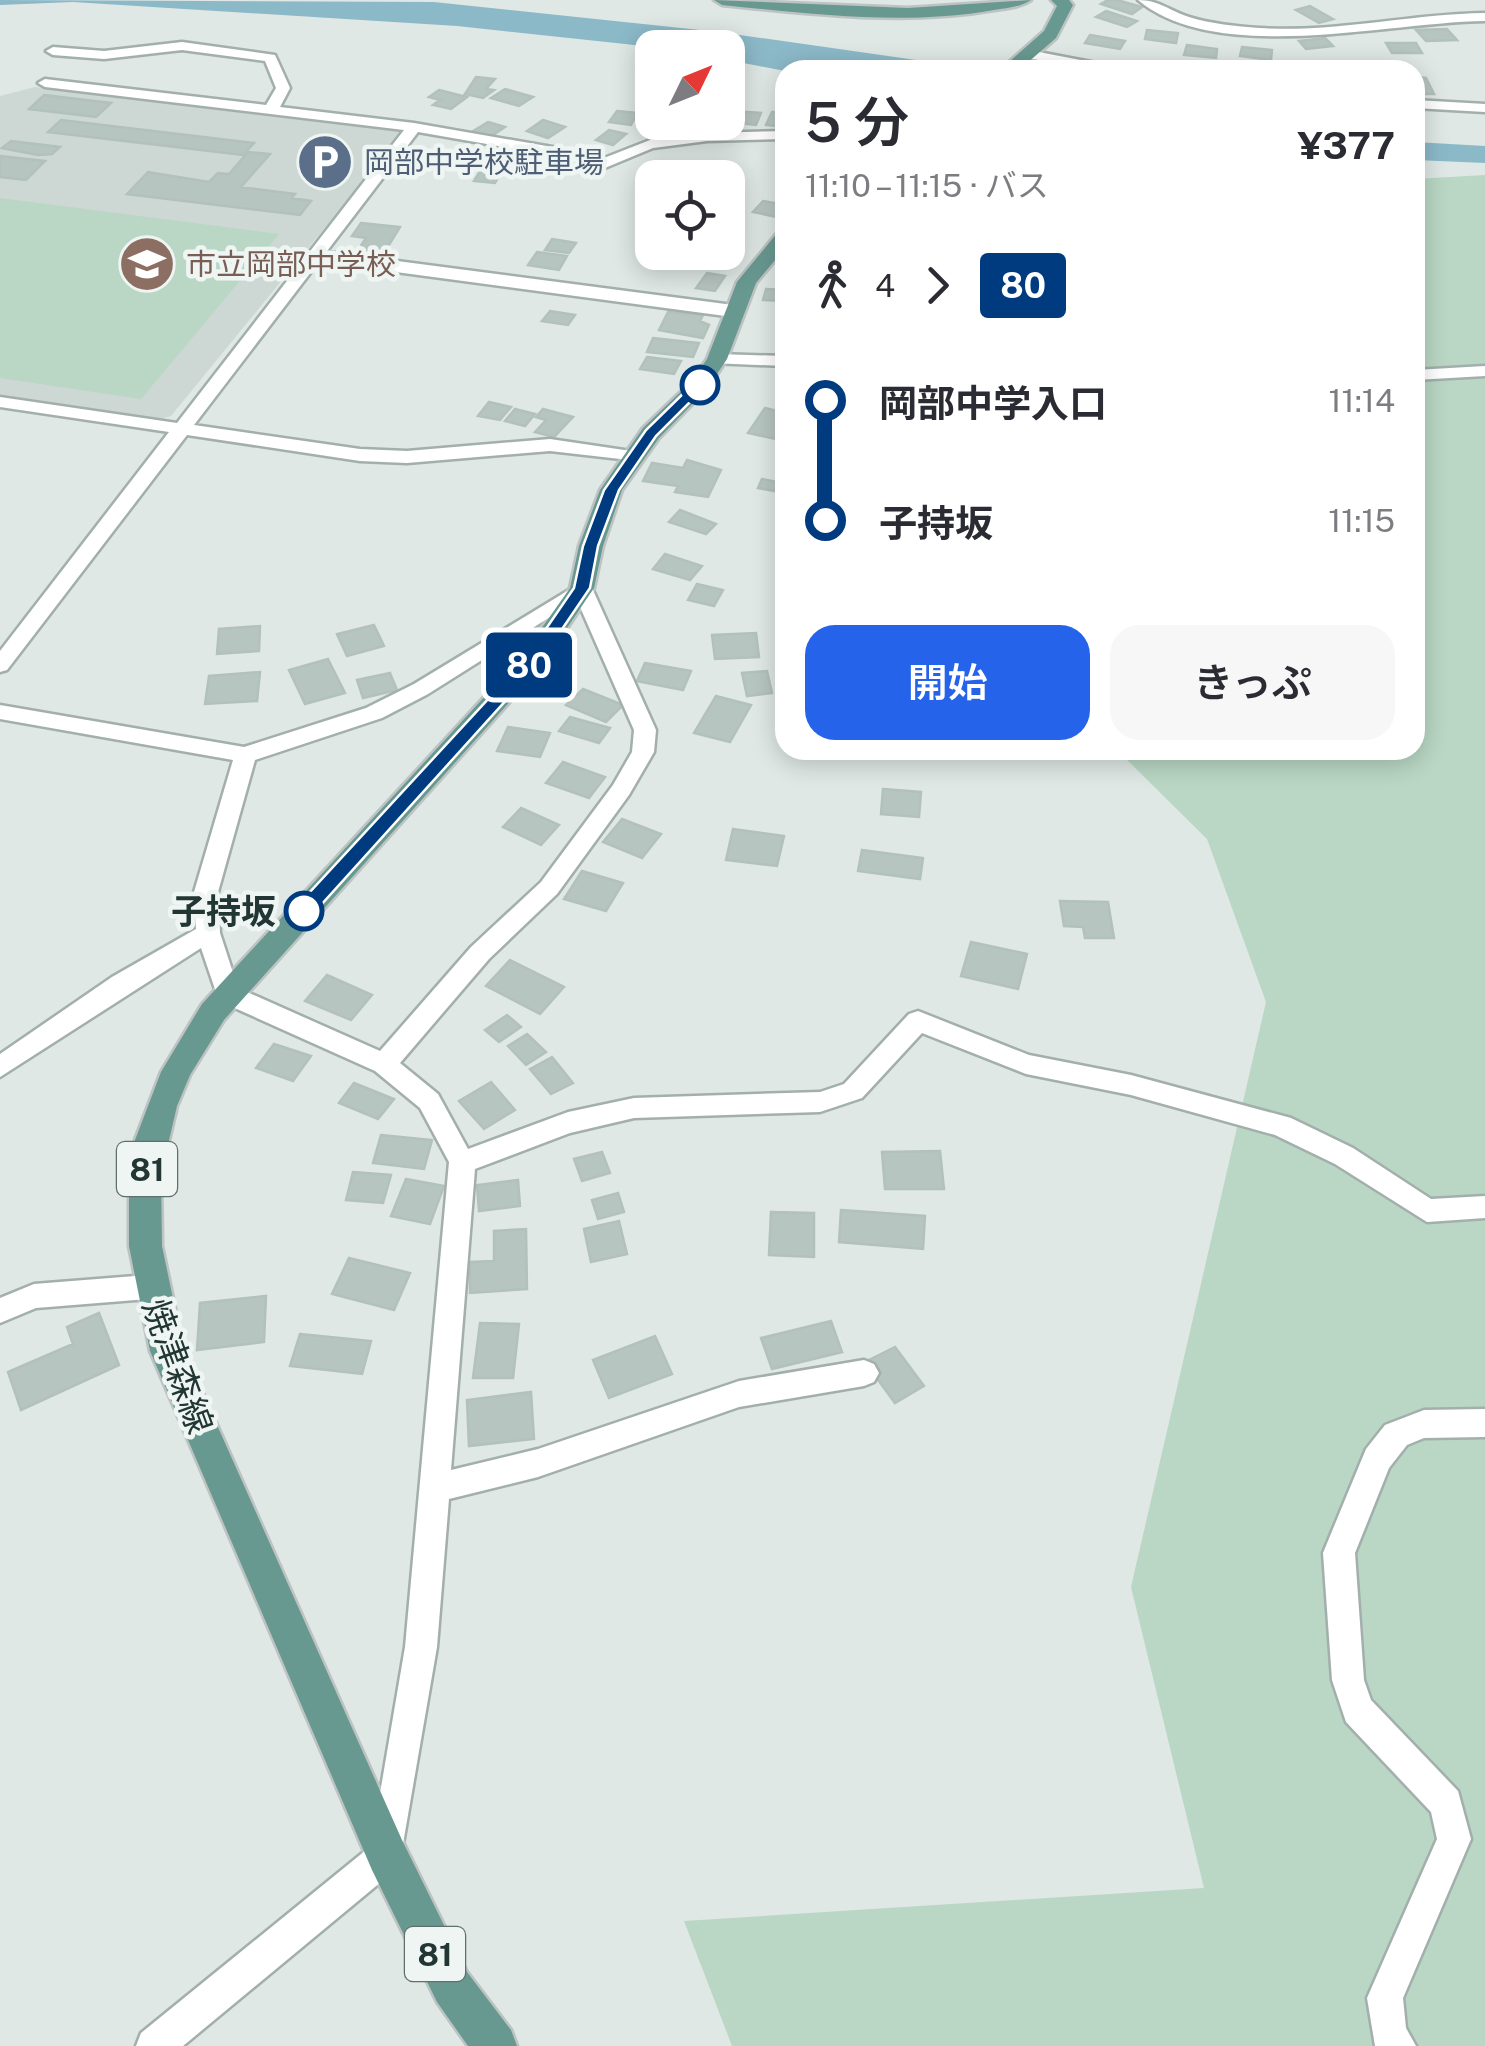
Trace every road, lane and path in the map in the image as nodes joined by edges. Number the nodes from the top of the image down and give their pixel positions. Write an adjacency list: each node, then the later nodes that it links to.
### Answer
1 (722, 0): 2 (main road)
2 (1024, 0)
3 (1059, 0): 7 (main road)
4 (1145, 0): 5 (street)
5 (1485, 17)
6 (53, 51): 11 (street)
7 (1021, 60)
8 (46, 83): 11 (street)
9 (1425, 105): 10 (street)
10 (1485, 108)
11 (271, 110): 12 (street)
12 (414, 126): 13 (street); 15 (street)
13 (775, 135)
14 (775, 247): 16 (main road, 焼津森線 / 81)
15 (313, 256): 16 (street); 22 (street)
16 (734, 311): 17 (main road, 焼津森線 / 81)
17 (718, 359): 18 (street); 23 (main road, 焼津森線 / 81)
18 (775, 361)
19 (1485, 371): 20 (street)
20 (1425, 374)
21 (0, 402): 22 (street)
22 (181, 428): 23 (street); 25 (street)
23 (632, 458): 24 (main road, 焼津森線 / 81)
24 (582, 588): 27 (street); 29 (main road, 焼津森線 / 81); 30 (street)
25 (0, 665)
26 (0, 712): 27 (street)
27 (245, 755): 28 (street)
28 (208, 933): 29 (street); 31 (street)
29 (228, 994): 30 (street); 34 (main road, 焼津森線 / 81)
30 (384, 1064): 32 (street)
31 (0, 1067)
32 (462, 1162): 33 (street); 38 (street)
33 (1485, 1208)
34 (148, 1287): 35 (street); 39 (main road, 焼津森線 / 81)
35 (0, 1311)
36 (864, 1373): 38 (street)
37 (1485, 1423): 42 (street)
38 (432, 1489): 39 (street)
39 (387, 1855): 40 (street); 41 (main road, 焼津森線 / 81)
40 (154, 2046)
41 (494, 2046)
42 (1398, 2046)

